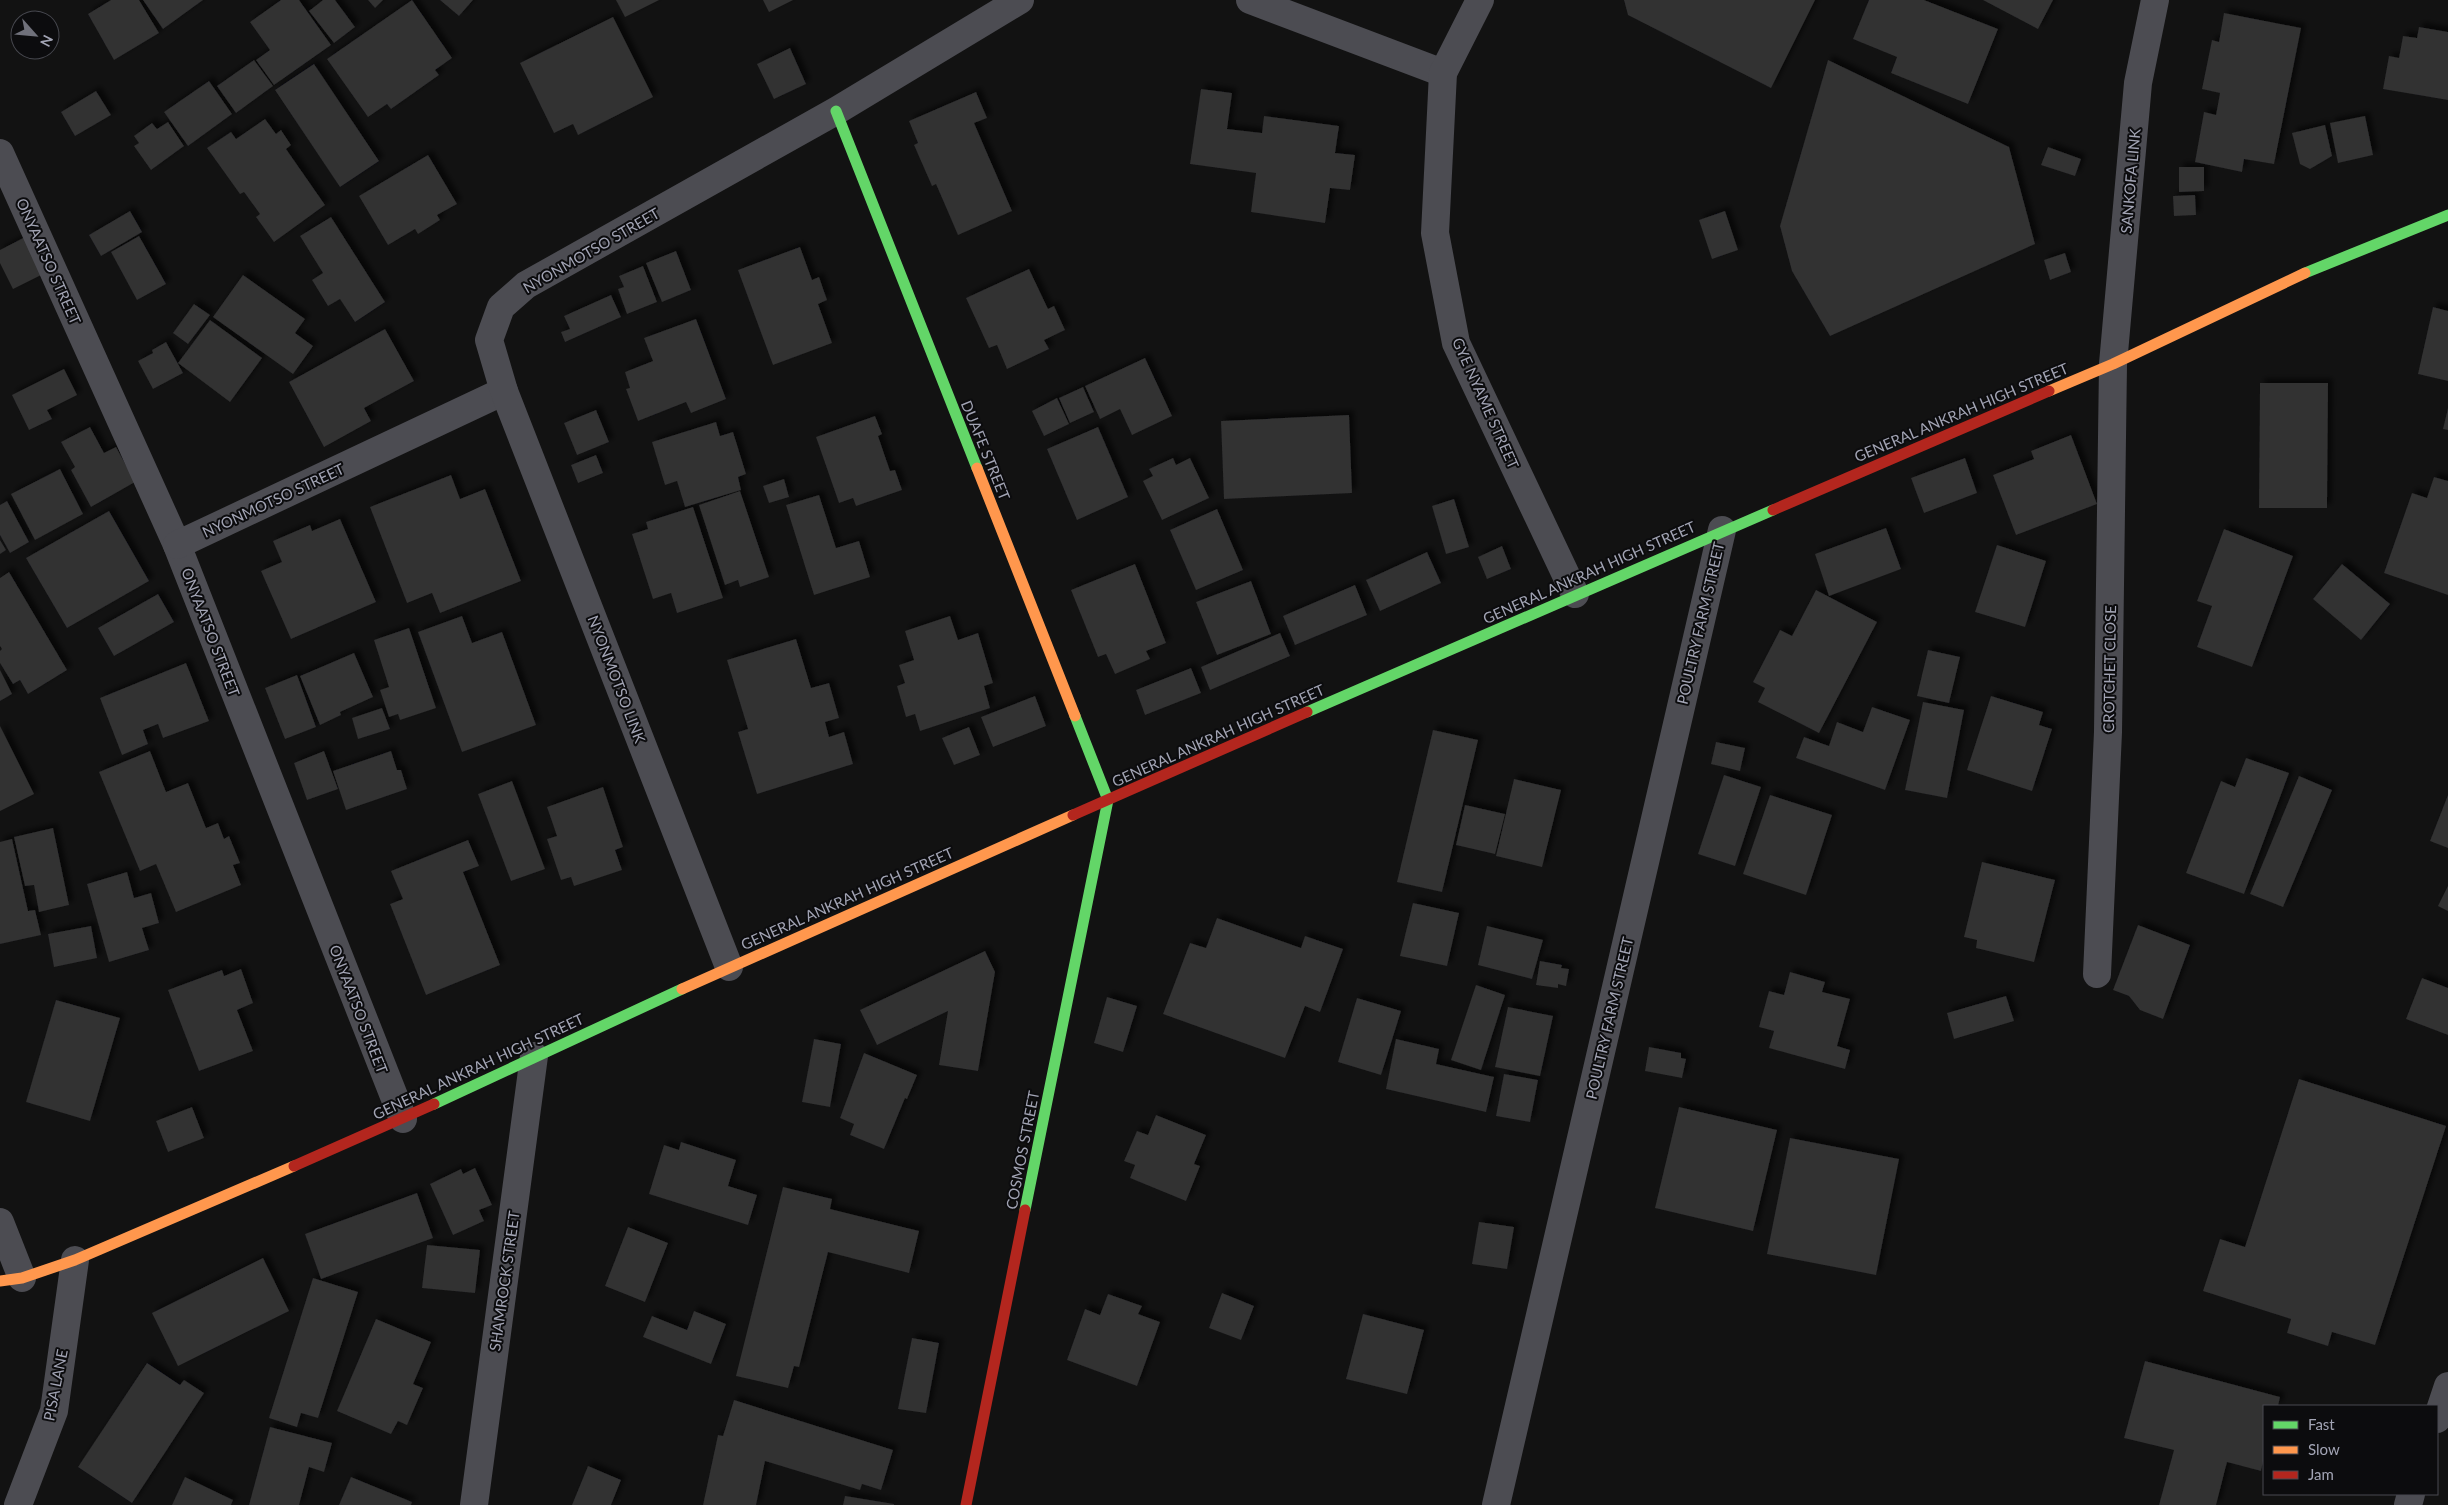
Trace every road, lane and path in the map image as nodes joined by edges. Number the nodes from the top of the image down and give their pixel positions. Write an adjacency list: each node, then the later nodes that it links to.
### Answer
1 (1020, 0): 6 (street, NYONMOTSO STREET)
2 (1250, 0): 5 (street)
3 (1480, 0): 5 (street, GYE NYAME STREET)
4 (2155, 0): 9 (street, SANKOFA LINK)
5 (1443, 73): 13 (street, GYE NYAME STREET)
6 (836, 111): 10 (street, NYONMOTSO STREET); 14 (main road, DUAFE STREET)
7 (0, 153): 12 (street, ONYAATSO STREET)
8 (2448, 215): 9 (main road, GENERAL ANKRAH HIGH STREET)
9 (2113, 364): 11 (main road, GENERAL ANKRAH HIGH STREET); 16 (street, CROTCHET CLOSE)
10 (504, 391): 12 (street, NYONMOTSO STREET); 15 (street, NYONMOTSO LINK)
11 (1722, 530): 13 (main road, GENERAL ANKRAH HIGH STREET); 27 (street, POULTRY FARM STREET)
12 (177, 545): 18 (street, ONYAATSO STREET)
13 (1575, 594): 14 (main road, GENERAL ANKRAH HIGH STREET)
14 (1108, 800): 15 (main road, GENERAL ANKRAH HIGH STREET); 26 (main road, COSMOS STREET)
15 (729, 967): 17 (main road, GENERAL ANKRAH HIGH STREET)
16 (2097, 974)
17 (534, 1056): 18 (main road, GENERAL ANKRAH HIGH STREET); 25 (street, SHAMROCK STREET)
18 (402, 1119): 20 (main road, GENERAL ANKRAH HIGH STREET)
19 (0, 1222): 21 (street)
20 (75, 1260): 21 (main road, GENERAL ANKRAH HIGH STREET); 24 (street, PISA LANE)
21 (11, 1279)
22 (2448, 1386): 23 (street)
23 (2438, 1416)
24 (18, 1505)
25 (474, 1505)
26 (966, 1505)
27 (1496, 1505)

